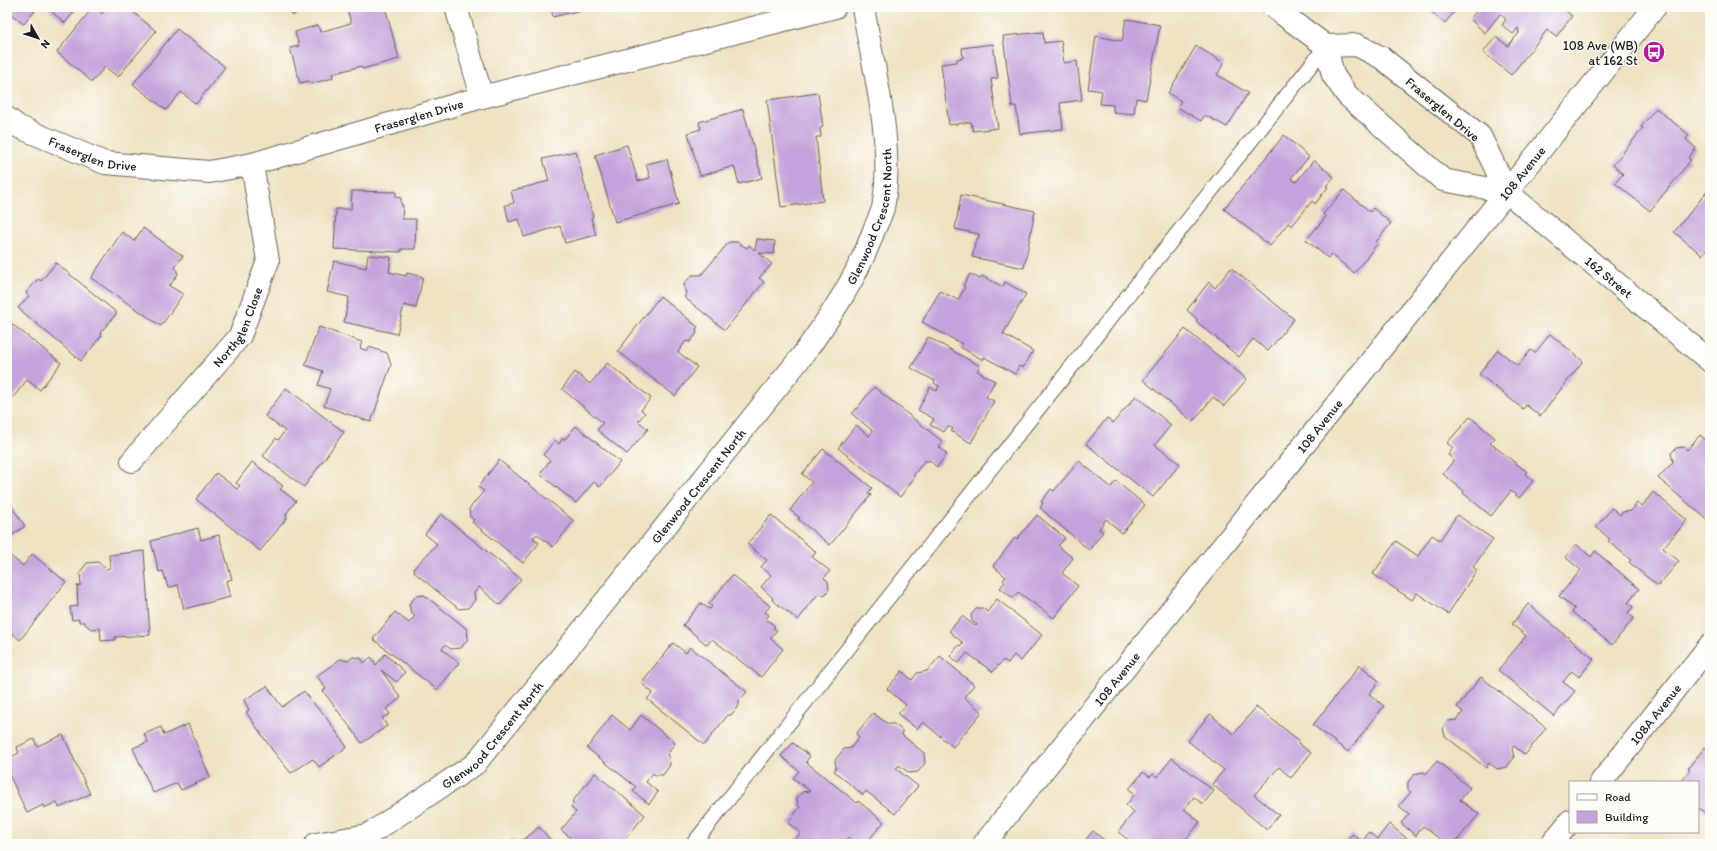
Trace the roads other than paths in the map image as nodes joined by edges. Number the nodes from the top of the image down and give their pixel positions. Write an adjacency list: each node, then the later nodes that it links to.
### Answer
1 (456, 7): 7 (street)
2 (835, 7): 7 (street, Fraserglen Drive)
3 (863, 7): 16 (street, Glenwood Crescent North)
4 (1273, 7): 6 (street)
5 (1655, 7): 10 (street, 108 Avenue)
6 (1326, 46): 10 (street, Fraserglen Drive); 10 (street); 17 (lane)
7 (482, 97): 9 (street, Fraserglen Drive)
8 (7, 118): 9 (street, Fraserglen Drive)
9 (252, 164): 12 (street, Northglen Close)
10 (1507, 192): 11 (street, 162 Street); 18 (street, 108 Avenue)
11 (1710, 362)
12 (132, 461)
13 (1710, 645): 14 (street, 108A Avenue)
14 (1602, 781)
15 (1569, 822): 19 (street)
16 (316, 844)
17 (693, 844)
18 (984, 844)
19 (1552, 844)

